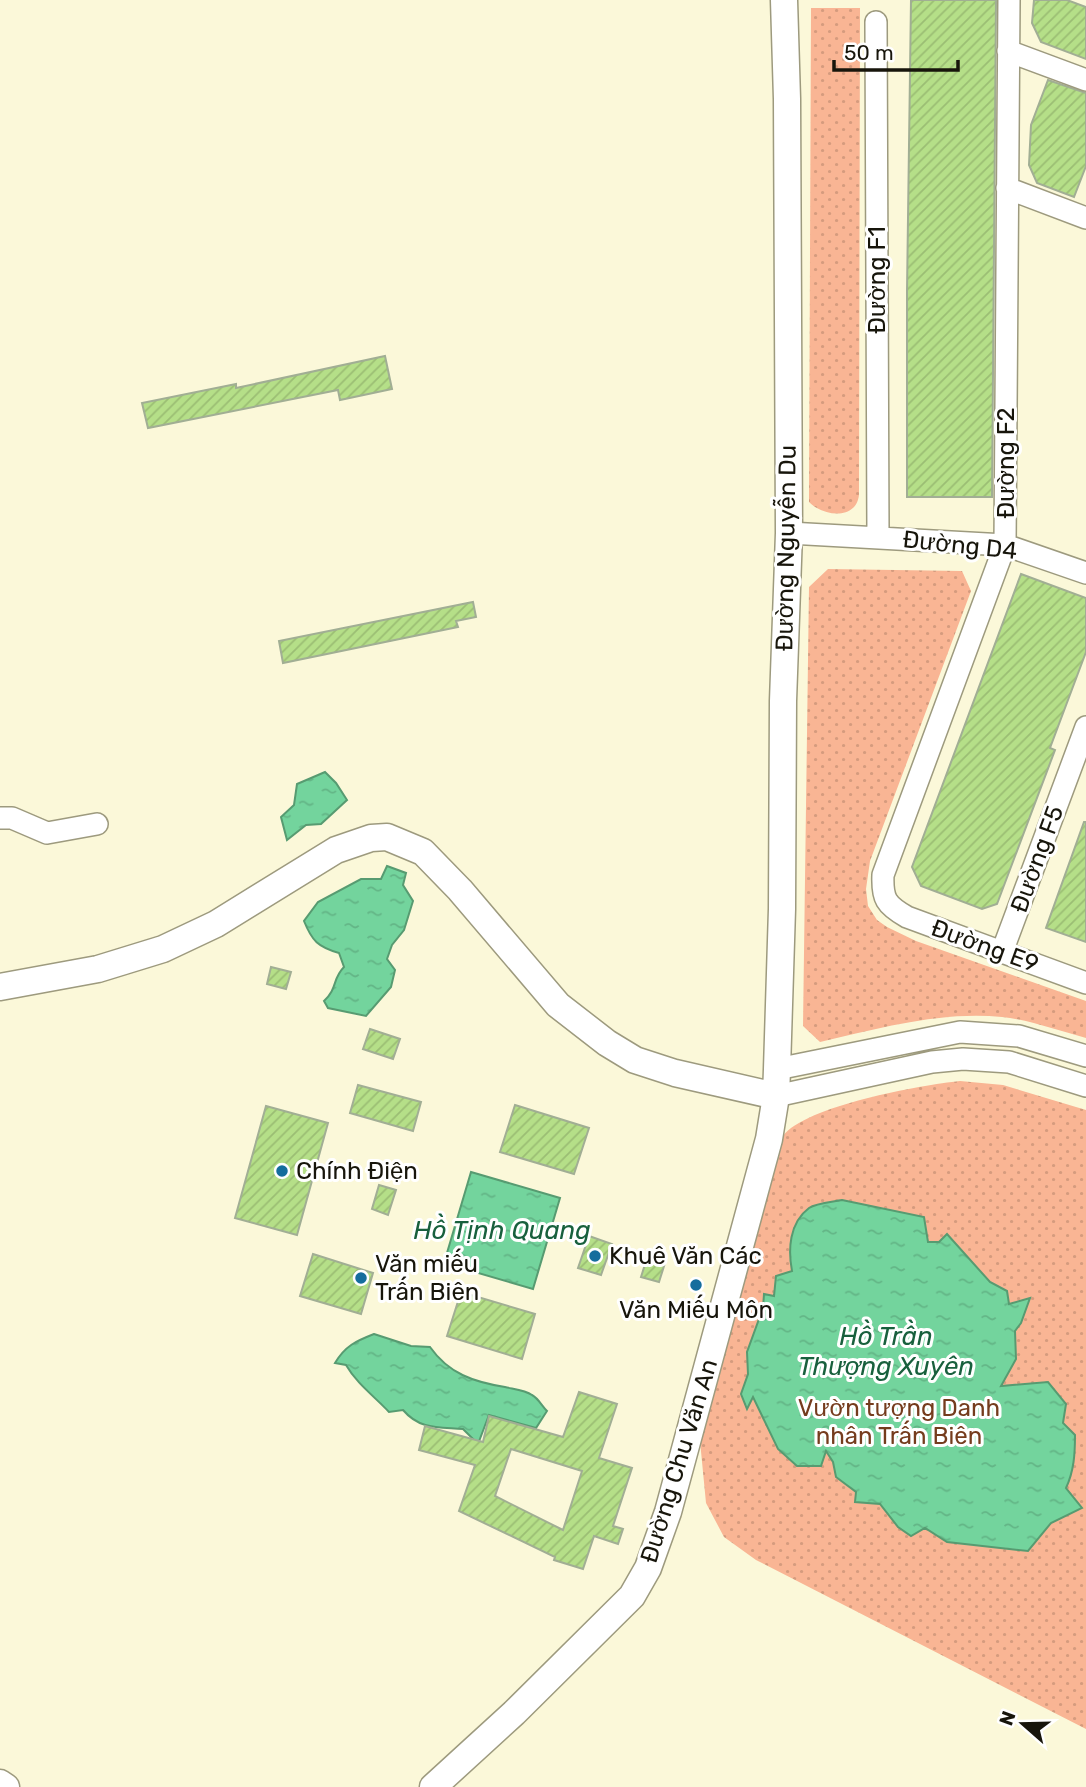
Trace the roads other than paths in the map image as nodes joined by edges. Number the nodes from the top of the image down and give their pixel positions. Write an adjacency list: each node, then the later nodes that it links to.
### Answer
1 (784, 0): 8 (main road, Đường Nguyễn Du)
2 (1009, 0): 4 (street, Đường F2)
3 (876, 22): 9 (street, Đường F1)
4 (1008, 51): 5 (street); 6 (street, Đường F2)
5 (1086, 80)
6 (1007, 188): 7 (street); 10 (street, Đường F2)
7 (1086, 218)
8 (789, 533): 9 (street, Đường D4); 20 (main road, Đường Nguyễn Du)
9 (878, 537): 10 (street, Đường D4)
10 (1005, 545): 11 (street, Đường D4); 15 (street, Đường F2)
11 (1086, 573)
12 (1086, 727): 16 (street, Đường F5)
13 (0, 818): 14 (street)
14 (97, 824)
15 (888, 902): 16 (street, Đường E9)
16 (1002, 952): 17 (street, Đường E9)
17 (1086, 983)
18 (0, 987): 22 (main road)
19 (1086, 1056): 20 (street)
20 (777, 1069): 22 (main road, Đường Nguyễn Du)
21 (1086, 1086): 22 (street)
22 (776, 1096): 25 (main road, Đường Chu Văn An)
23 (0, 1783): 24 (main road)
24 (6, 1787)
25 (433, 1787)

